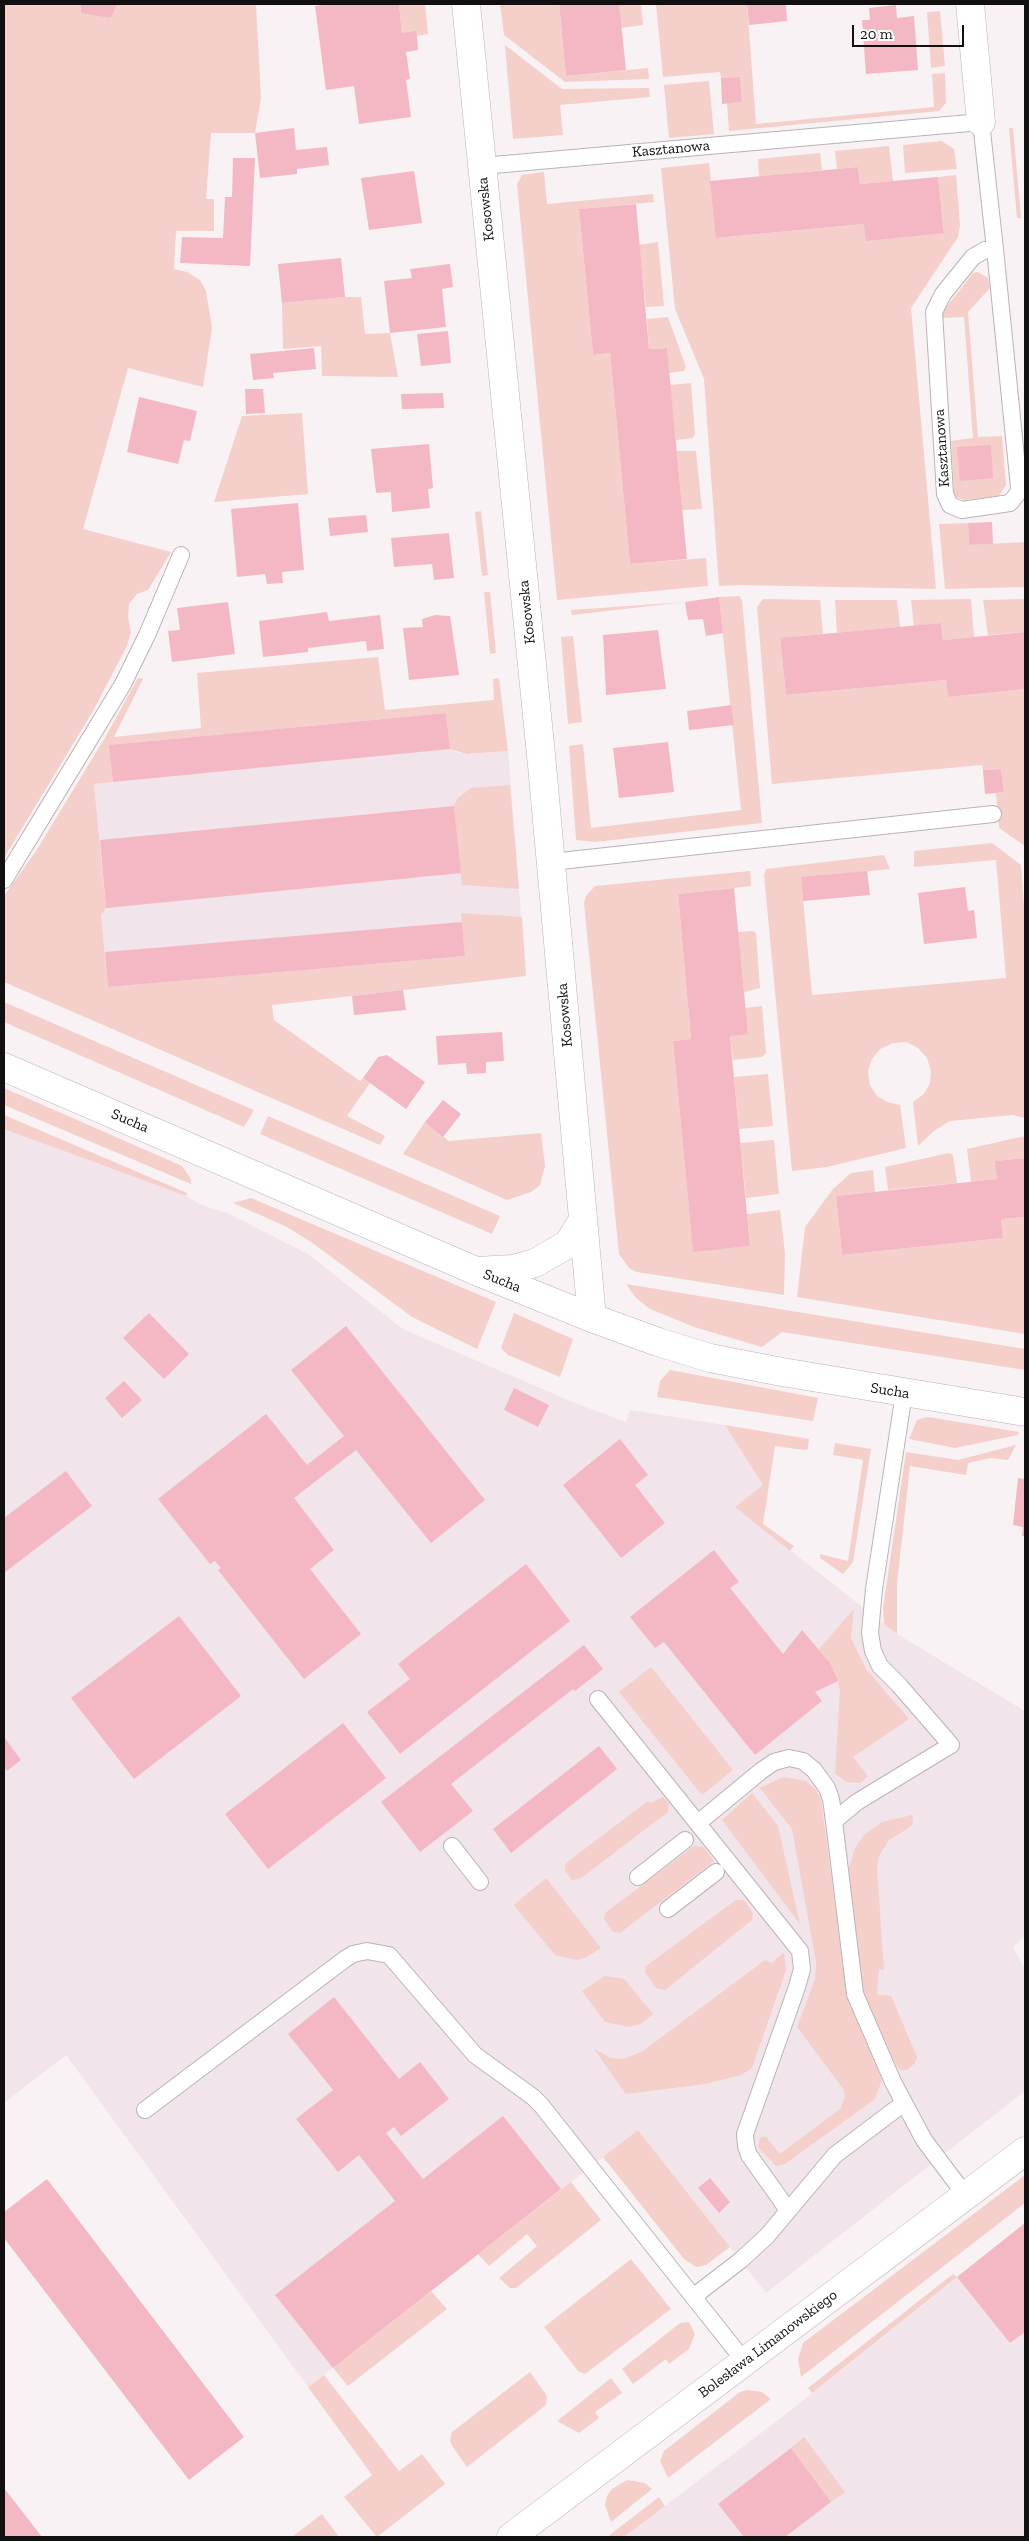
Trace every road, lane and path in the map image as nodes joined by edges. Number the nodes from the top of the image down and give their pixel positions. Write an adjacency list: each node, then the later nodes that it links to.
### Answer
1 (466, 4): 4 (street, Kosowska)
2 (970, 4): 3 (street, Kasztanowa)
3 (981, 122): 4 (lane, Kasztanowa); 5 (lane, Kasztanowa)
4 (482, 166): 8 (street, Kosowska)
5 (995, 248): 5 (lane, Kasztanowa)
6 (181, 555): 9 (lane)
7 (993, 814): 8 (lane)
8 (551, 862): 11 (street, Kosowska)
9 (4, 880)
10 (4, 1067): 12 (street, Sucha)
11 (583, 1220): 12 (street); 13 (street, Kosowska)
12 (476, 1271): 13 (street, Sucha)
13 (592, 1318): 14 (street, Sucha)
14 (904, 1394): 15 (street, Sucha); 17 (lane)
15 (1025, 1412)
16 (598, 1699): 18 (lane)
17 (834, 1822): 18 (lane); 25 (lane)
18 (698, 1824): 29 (lane)
19 (685, 1840): 22 (lane)
20 (452, 1846): 23 (lane)
21 (716, 1872): 24 (lane)
22 (638, 1877)
23 (480, 1882)
24 (668, 1909)
25 (904, 2103): 28 (lane); 29 (lane)
26 (145, 2110): 30 (lane)
27 (1025, 2151): 28 (street, Bolesława Limanowskiego)
28 (966, 2196): 31 (street, Bolesława Limanowskiego)
29 (788, 2210): 30 (lane)
30 (693, 2297): 31 (lane)
31 (745, 2362): 32 (street, Bolesława Limanowskiego)
32 (511, 2537)

